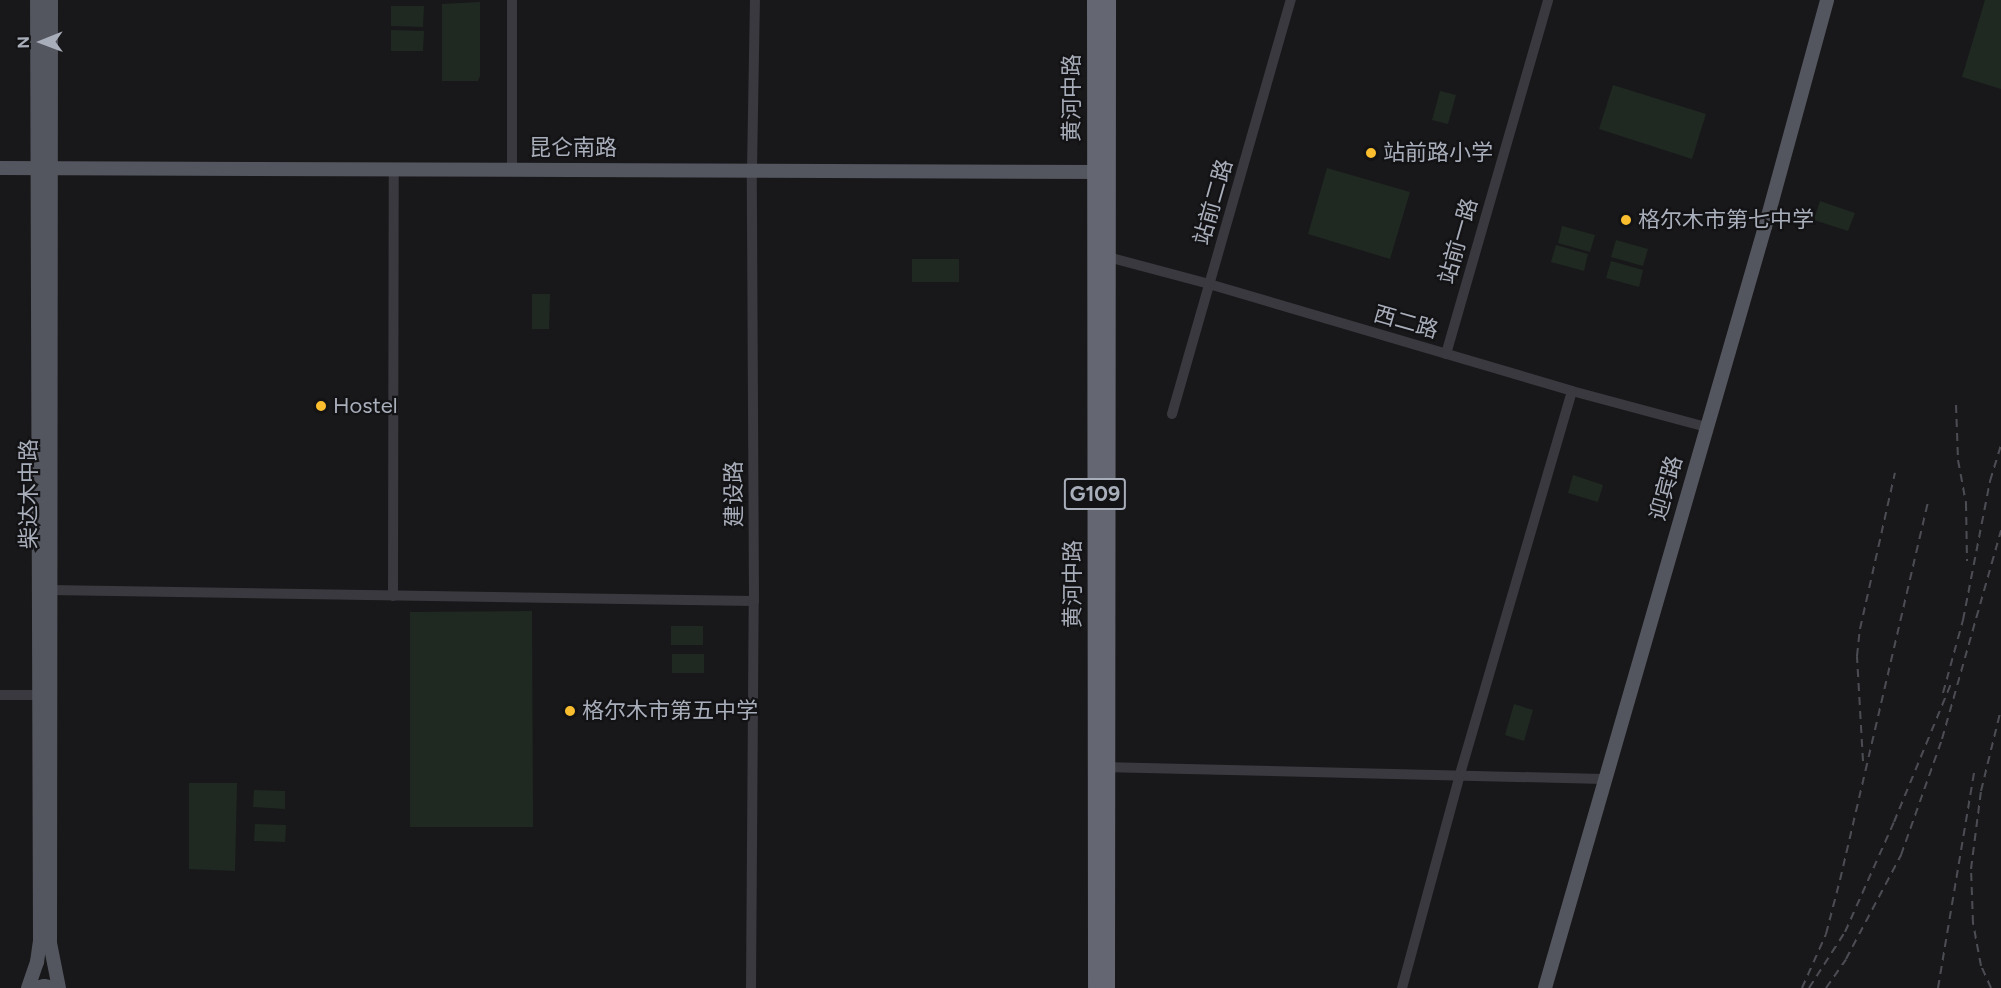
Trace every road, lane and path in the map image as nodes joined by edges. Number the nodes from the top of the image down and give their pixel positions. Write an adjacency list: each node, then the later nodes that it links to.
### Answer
1 (37, 0): 11 (main road, 柴达木中路)
2 (51, 0): 11 (main road, 柴达木中路)
3 (512, 0): 14 (street)
4 (755, 0): 13 (street, 建设路)
5 (1094, 0): 15 (highway, 黄河中路 / G109)
6 (1108, 0): 15 (highway, 黄河中路 / G109)
7 (1291, 0): 17 (street, 站前二路)
8 (1548, 0): 18 (street, 站前一路)
9 (1827, 0): 21 (main road, 迎宾路)
10 (0, 168): 11 (main road, 昆仑南路)
11 (44, 168): 12 (main road, 昆仑南路); 22 (main road, 柴达木中路); 26 (main road, 柴达木中路)
12 (394, 168): 14 (main road, 昆仑南路); 23 (street)
13 (752, 169): 14 (main road, 昆仑南路); 15 (main road, 昆仑南路); 24 (street, 建设路)
14 (512, 170)
15 (1101, 172): 16 (highway, 黄河中路 / G109)
16 (1101, 257): 17 (street, 西二路); 27 (highway, 黄河中路 / G109)
17 (1209, 284): 18 (street, 西二路); 20 (street, 站前二路)
18 (1446, 354): 19 (street, 西二路)
19 (1572, 391): 21 (street, 西二路); 28 (street)
20 (1172, 414)
21 (1706, 427): 29 (main road, 迎宾路)
22 (50, 590): 23 (street); 32 (main road, 柴达木中路)
23 (393, 596): 24 (street)
24 (754, 601): 33 (street, 建设路)
25 (0, 695): 26 (street)
26 (39, 695): 30 (main road, 柴达木中路)
27 (1101, 767): 28 (street); 34 (highway, 黄河中路 / G109); 35 (highway, 黄河中路 / G109)
28 (1460, 774): 29 (street); 36 (street)
29 (1604, 779): 37 (main road, 迎宾路)
30 (28, 988)
31 (34, 988): 32 (main road)
32 (57, 988)
33 (751, 988)
34 (1095, 988)
35 (1107, 988)
36 (1402, 988)
37 (1545, 988)

